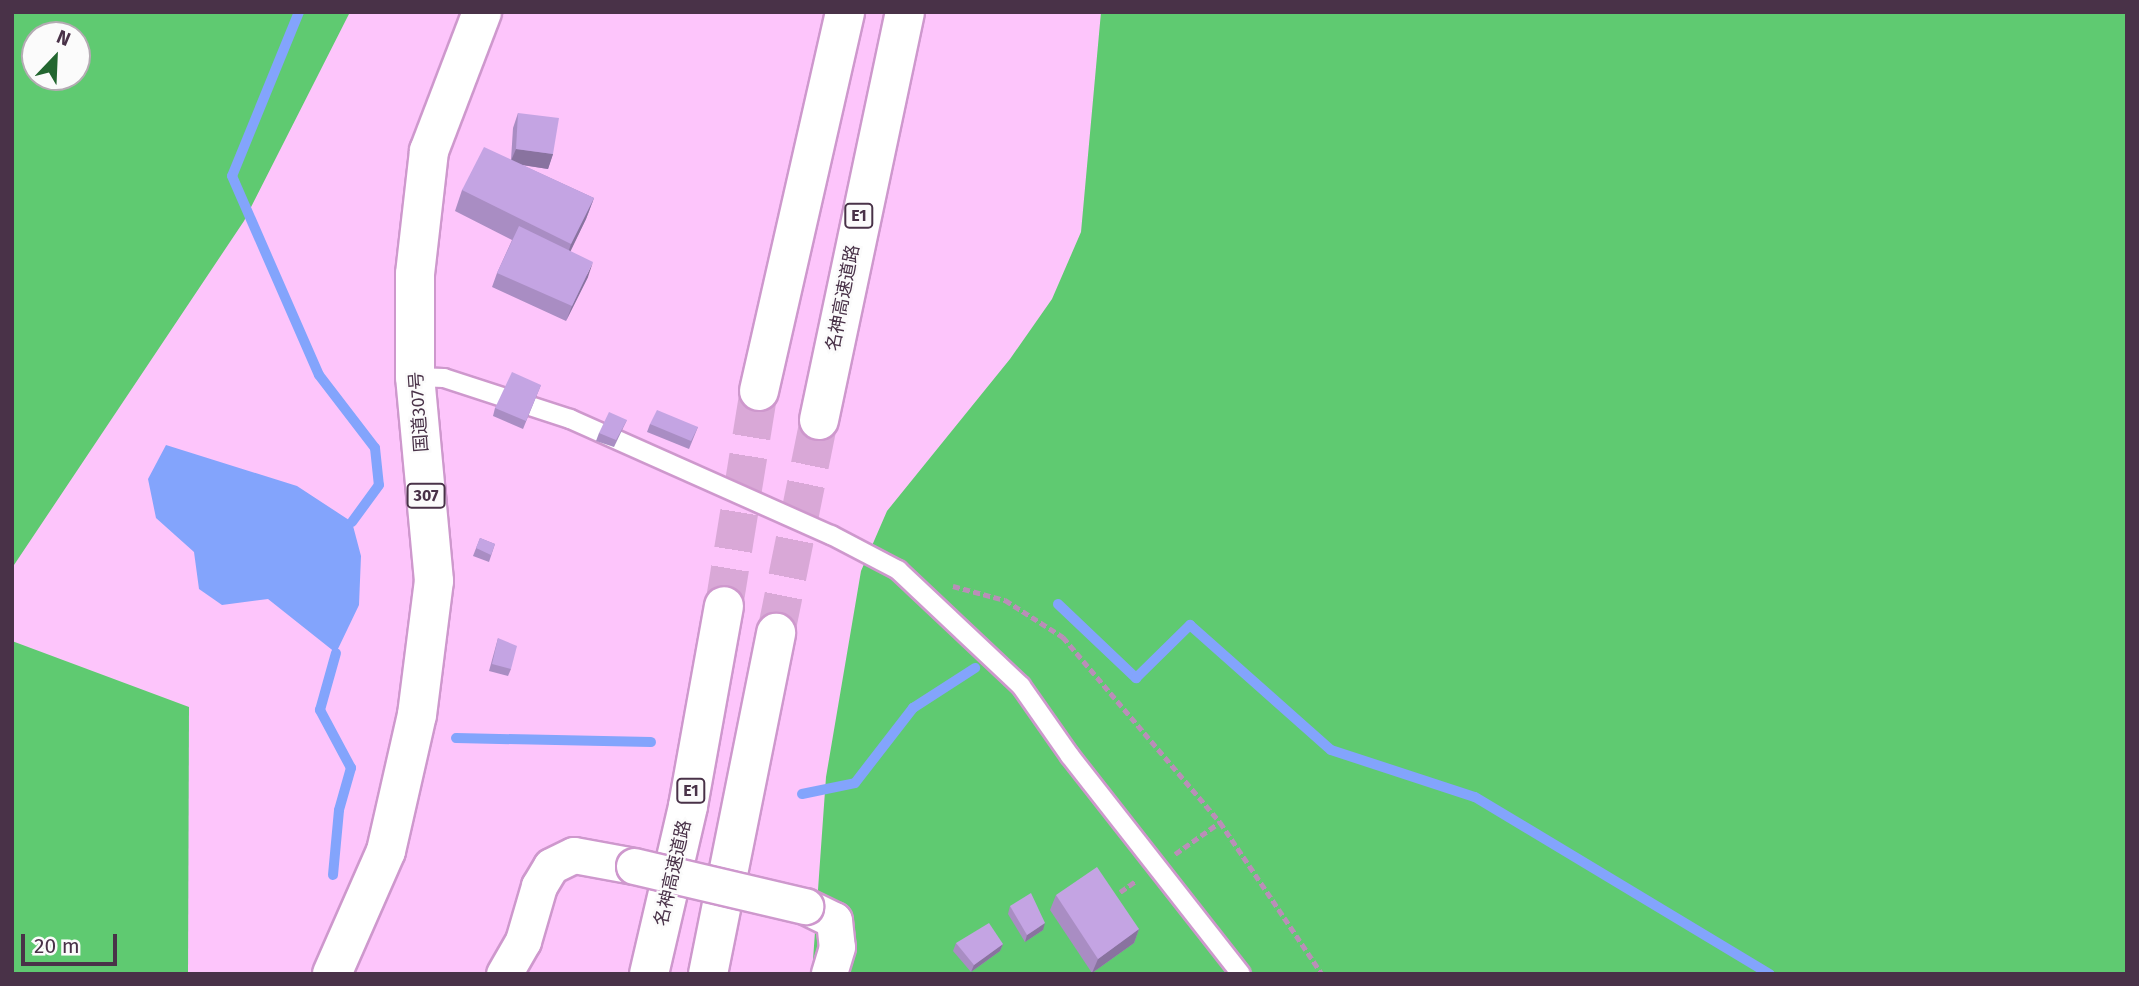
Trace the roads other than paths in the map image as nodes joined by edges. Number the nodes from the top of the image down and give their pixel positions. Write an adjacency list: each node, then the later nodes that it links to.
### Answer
1 (482, 12): 4 (highway, 国道307号 / 307)
2 (845, 12): 5 (highway)
3 (905, 12): 6 (highway, 名神高速道路 / E1)
4 (415, 377): 9 (highway, 国道307号 / 307); 14 (lane)
5 (760, 391)
6 (819, 420)
7 (724, 606): 11 (highway, 名神高速道路 / E1)
8 (776, 633): 12 (highway)
9 (332, 974)
10 (504, 974): 13 (street, bridge)
11 (649, 974)
12 (708, 974)
13 (829, 974)
14 (1241, 974)

